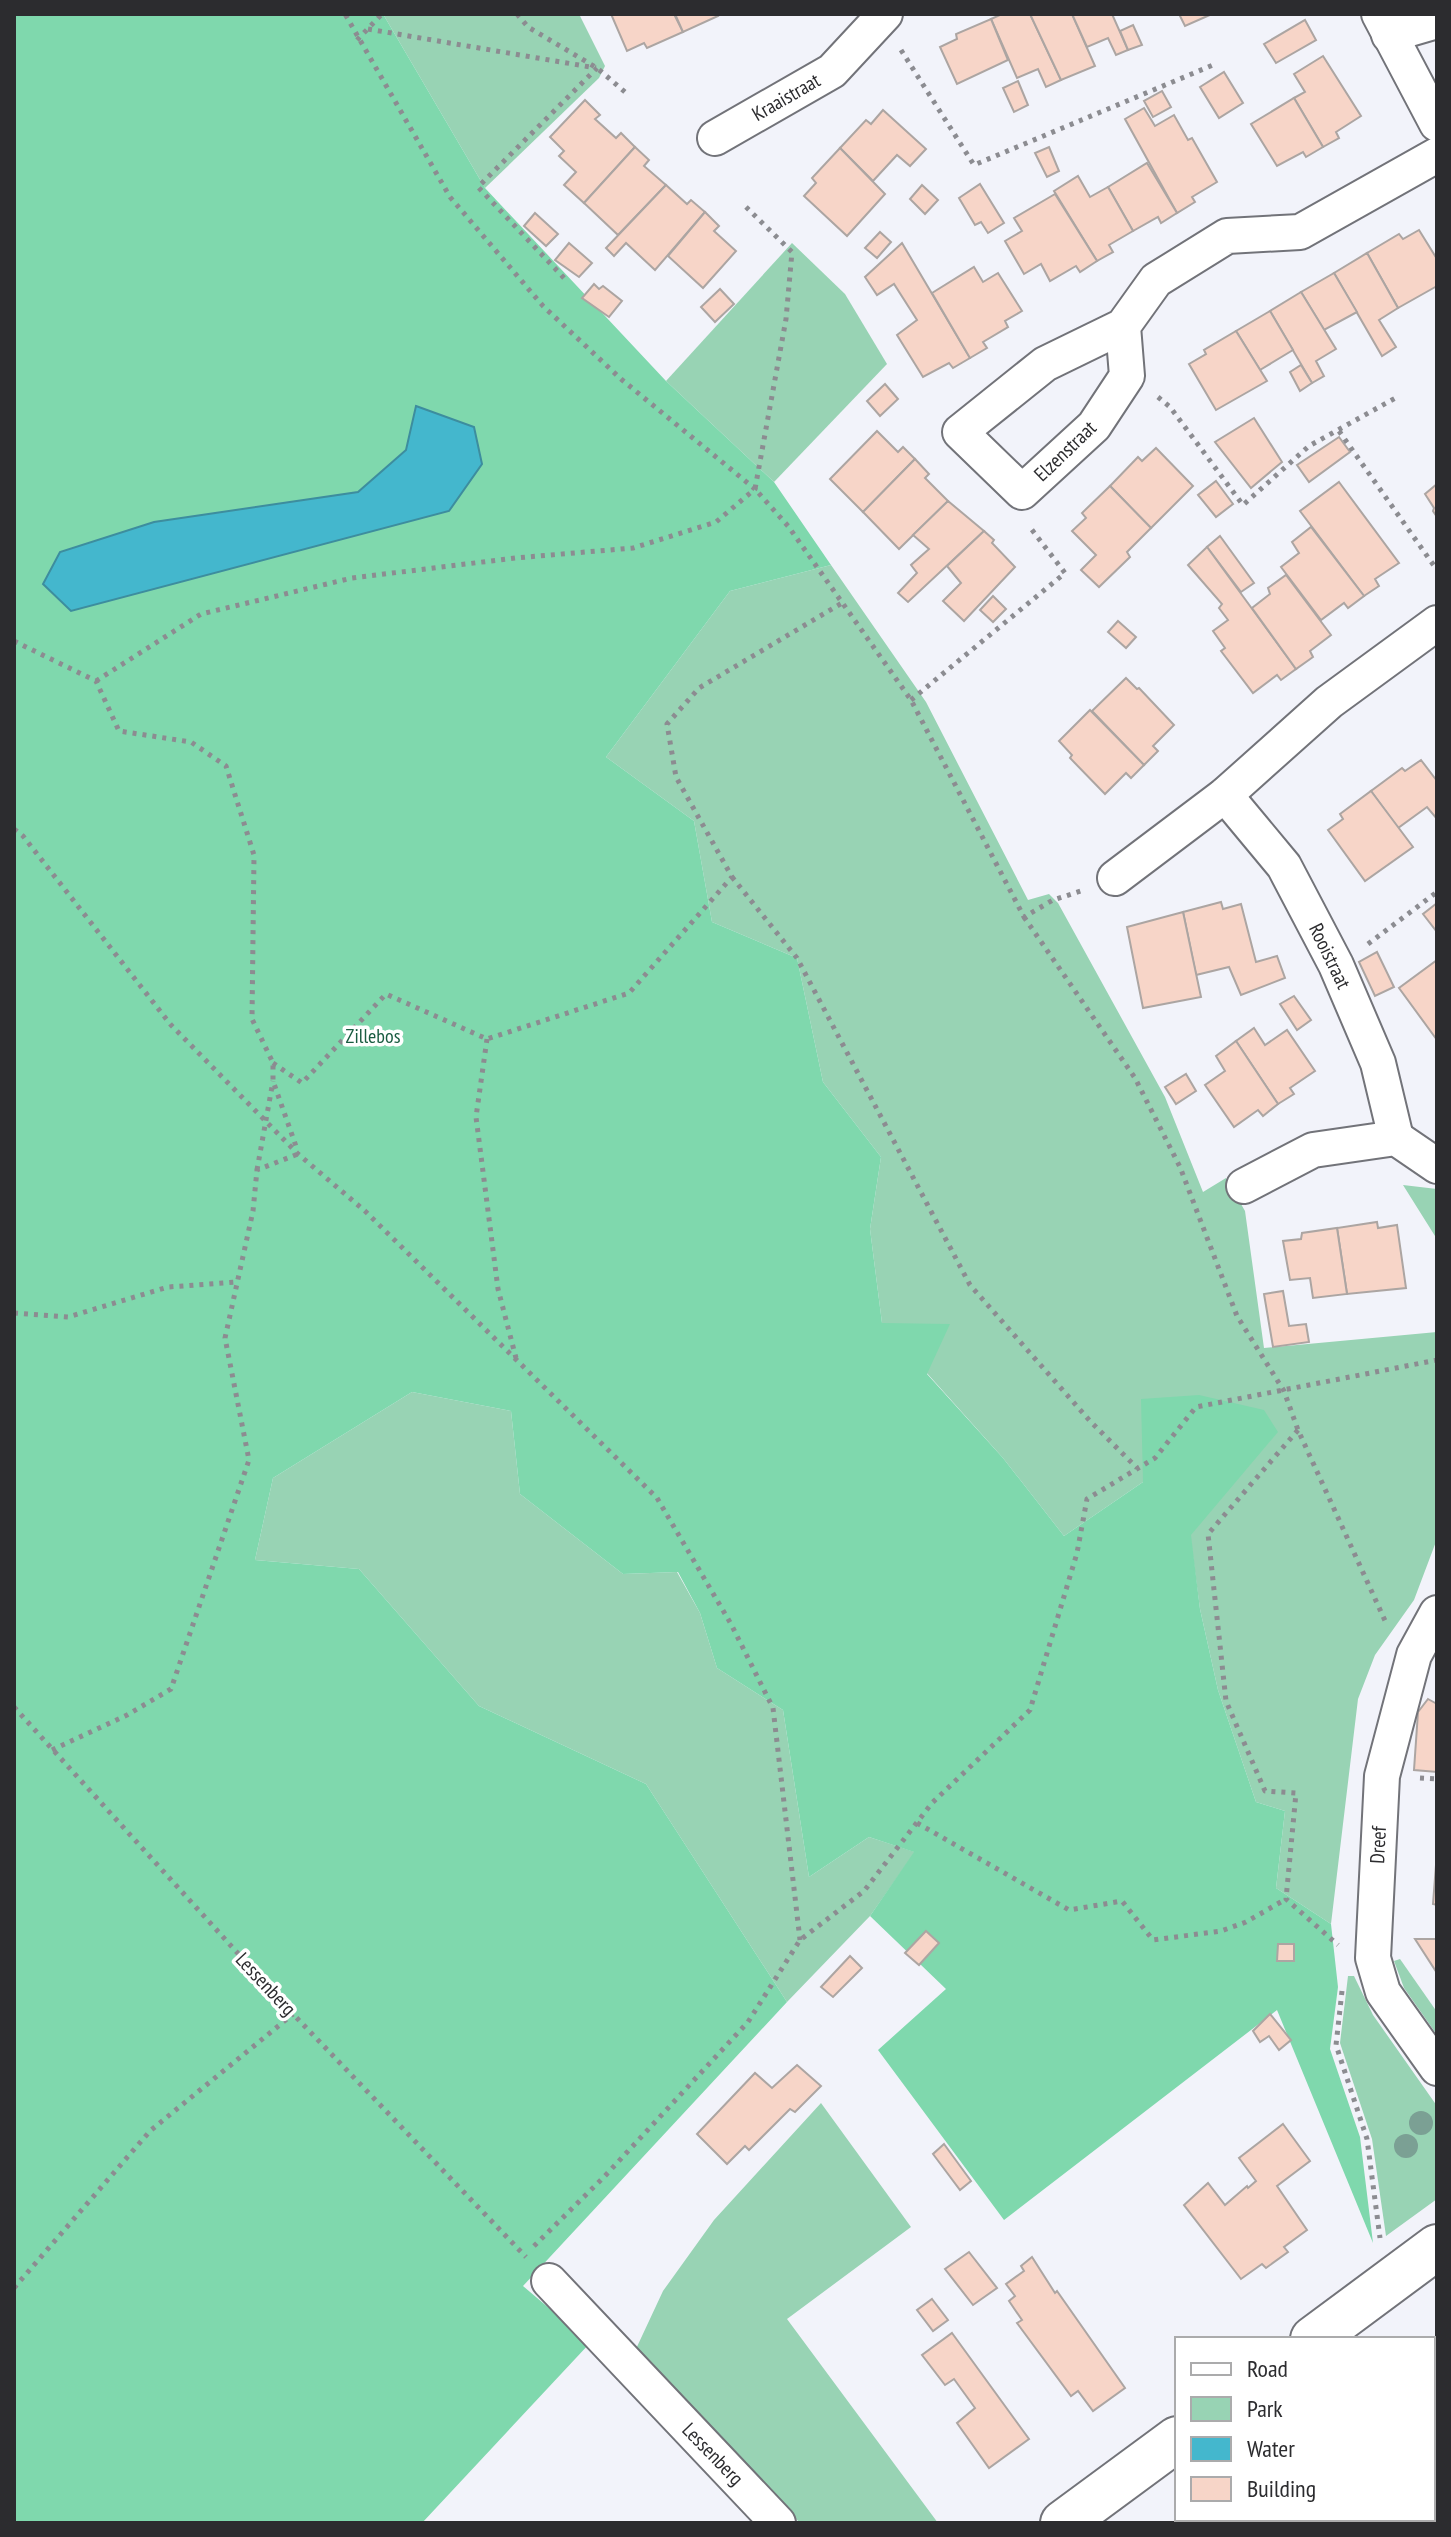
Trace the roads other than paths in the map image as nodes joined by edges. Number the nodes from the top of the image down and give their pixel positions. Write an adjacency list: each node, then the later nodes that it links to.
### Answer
1 (1437, 21): 2 (street)
2 (1384, 25): 4 (street)
3 (891, 28): 5 (street, Kraaistraat)
4 (1437, 124)
5 (715, 138)
6 (1437, 155): 7 (street, Elzenstraat)
7 (1123, 326): 7 (street, Elzenstraat)
8 (1437, 623): 9 (street)
9 (1225, 795): 10 (street); 11 (street, Rooistraat)
10 (1104, 883)
11 (1396, 1138): 12 (street); 13 (street)
12 (1437, 1166)
13 (1244, 1186)
14 (1437, 1613): 15 (street, Dreef)
15 (1437, 2068)
16 (1437, 2247): 18 (street)
17 (549, 2281): 20 (street, Lessenberg)
18 (1316, 2337)
19 (1175, 2440): 21 (street)
20 (778, 2523)
21 (1063, 2523)

